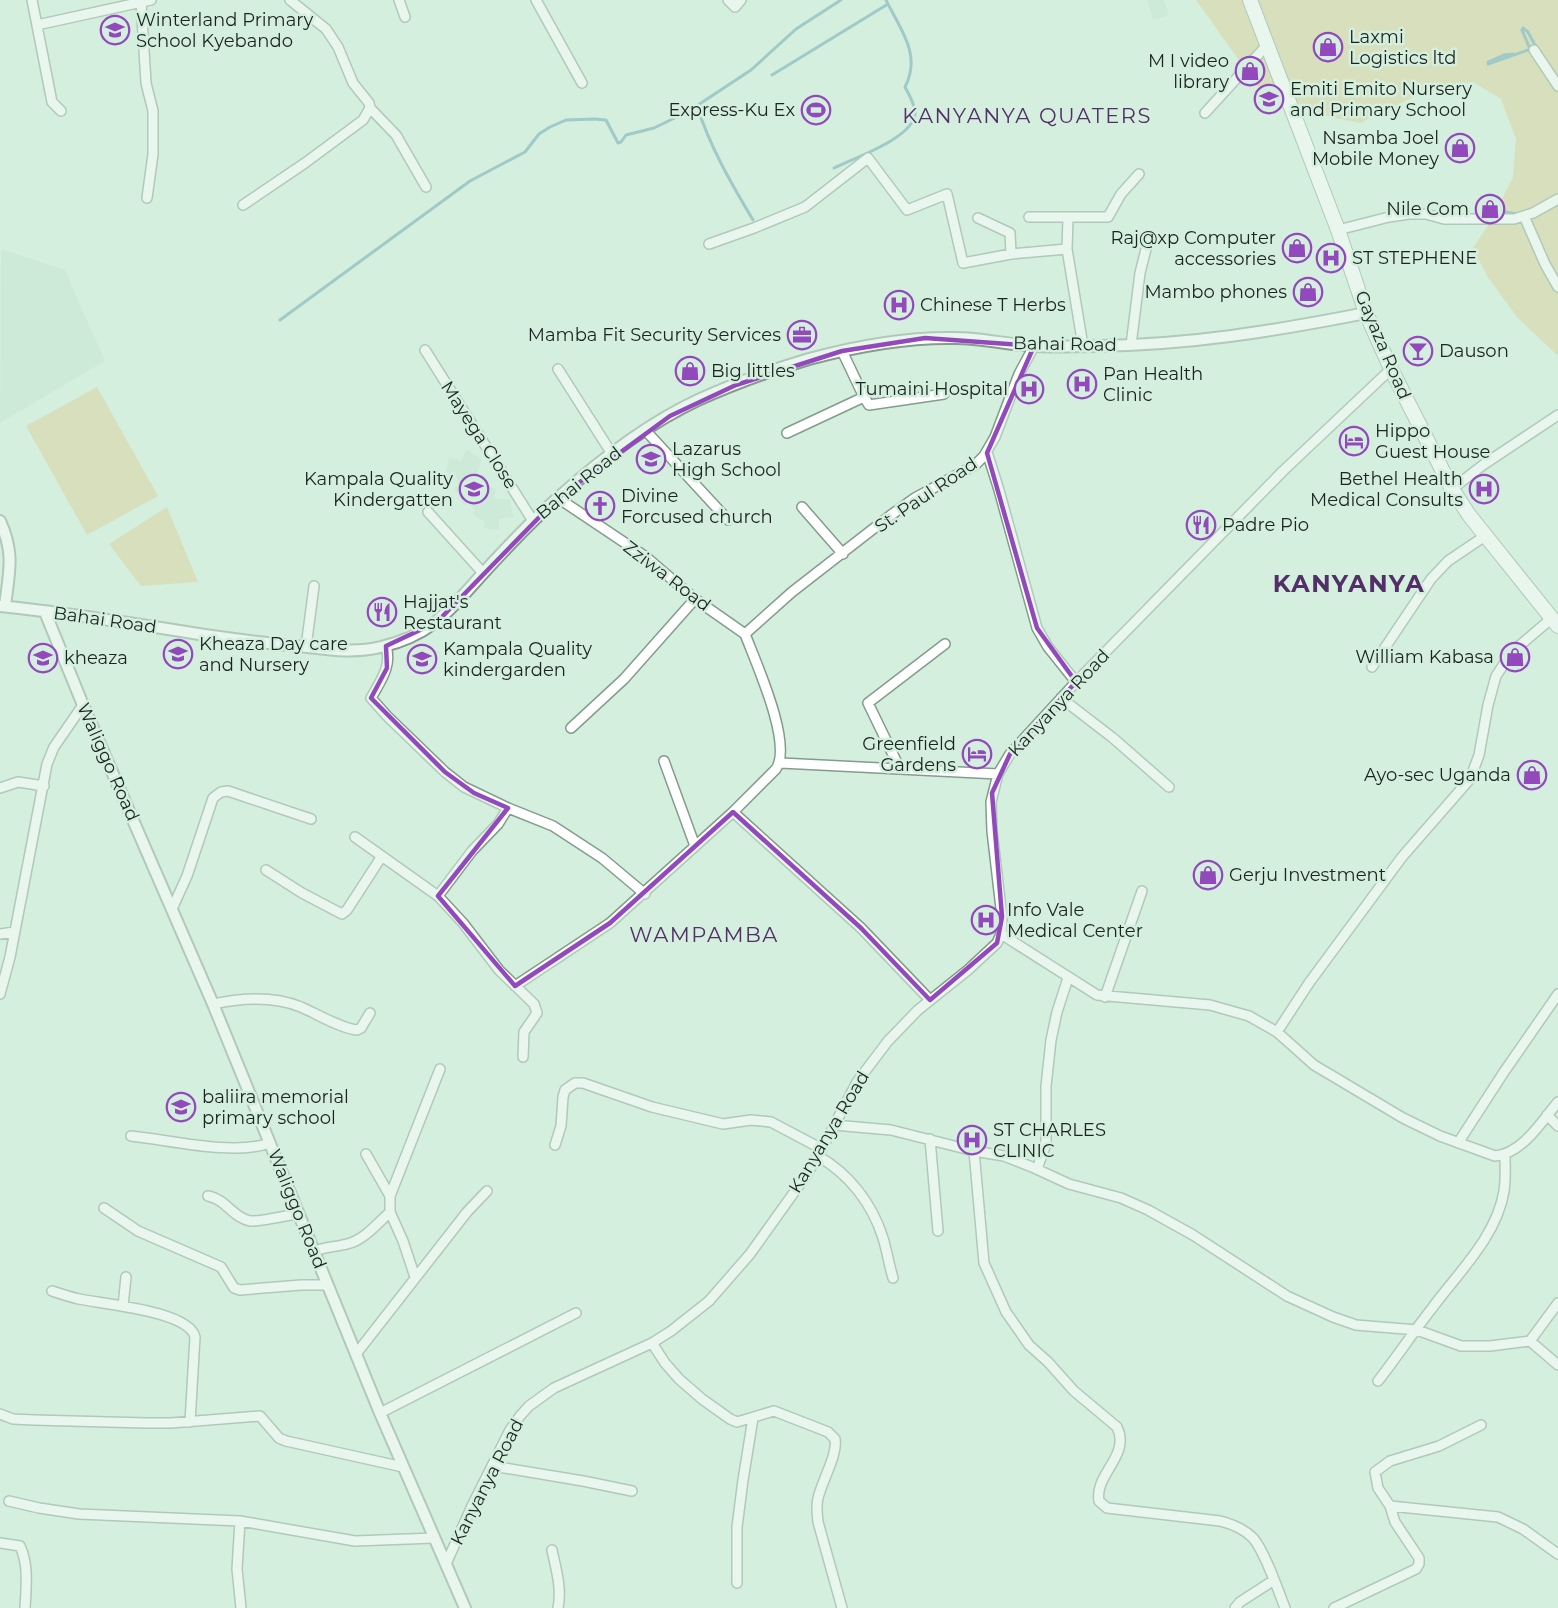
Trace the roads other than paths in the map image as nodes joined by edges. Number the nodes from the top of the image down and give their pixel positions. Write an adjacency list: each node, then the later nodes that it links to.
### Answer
1 (32, 0): 11 (street)
2 (151, 0): 9 (street)
3 (290, 0): 16 (street)
4 (399, 0): 10 (street)
5 (536, 0): 14 (street)
6 (728, 0): 7 (street)
7 (741, 0)
8 (1250, 0): 12 (main road, Gayaza Road)
9 (141, 2): 11 (street); 21 (street)
10 (405, 17)
11 (37, 25): 17 (street)
12 (1267, 45): 18 (street); 28 (main road, Gayaza Road)
13 (1534, 50): 15 (street)
14 (582, 83)
15 (1558, 86)
16 (370, 108): 20 (street); 23 (street)
17 (61, 111)
18 (1205, 113)
19 (1139, 174): 27 (street)
20 (426, 187)
21 (147, 198)
22 (1558, 199): 24 (street)
23 (243, 205)
24 (1524, 216): 28 (street); 33 (street)
25 (1029, 217): 27 (street)
26 (978, 218): 32 (street)
27 (1068, 218): 31 (street)
28 (1338, 230): 34 (main road, Gayaza Road)
29 (1149, 237): 35 (street)
30 (709, 244): 32 (street)
31 (1067, 249): 32 (street); 37 (street)
32 (1011, 254)
33 (1558, 287)
34 (1366, 313): 35 (street, Bahai Road); 41 (main road, Gayaza Road)
35 (1131, 345): 37 (street, Bahai Road)
36 (1034, 346): 37 (street, Bahai Road); 39 (street, Bahai Road); 47 (street, St. Paul Road)
37 (1083, 346)
38 (425, 350): 55 (street, Mayega Close)
39 (842, 351): 43 (street); 45 (street, Bahai Road)
40 (558, 369): 48 (street)
41 (1391, 369): 49 (main road, Gayaza Road); 69 (street, Kanyanya Road)
42 (944, 394): 43 (street)
43 (864, 397): 46 (street)
44 (1558, 415): 49 (street)
45 (645, 431): 48 (street, Bahai Road); 54 (street)
46 (787, 433)
47 (987, 452): 57 (street, St. Paul Road); 69 (street)
48 (612, 454): 50 (street, Bahai Road)
49 (1452, 489): 56 (main road, Gayaza Road)
50 (558, 498): 55 (street, Bahai Road); 60 (street, Zziwa Road)
51 (802, 507): 57 (street)
52 (428, 512): 58 (street)
53 (0, 520): 61 (street)
54 (728, 520)
55 (533, 521): 58 (street, Bahai Road)
56 (1485, 536): 63 (main road, Gayaza Road); 68 (street)
57 (843, 554): 64 (street, St. Paul Road)
58 (483, 573): 66 (street, Bahai Road)
59 (314, 586): 67 (street)
60 (695, 598): 64 (street, Zziwa Road); 72 (street)
61 (2, 606): 62 (street, Bahai Road)
62 (45, 612): 67 (street, Bahai Road); 71 (street, Waliggo Road)
63 (1555, 622): 102 (street)
64 (746, 634): 74 (street)
65 (945, 644): 75 (street)
66 (386, 646): 67 (street, Bahai Road); 80 (street)
67 (306, 647)
68 (1372, 667)
69 (1076, 682): 70 (street, Kanyanya Road)
70 (1061, 698): 76 (street, Kanyanya Road); 78 (street)
71 (83, 705): 77 (street); 90 (street, Waliggo Road)
72 (571, 728)
73 (664, 761): 84 (street)
74 (781, 763): 75 (street); 81 (street)
75 (900, 769): 76 (street)
76 (998, 774): 93 (street, Kanyanya Road)
77 (44, 786): 79 (street); 91 (street)
78 (1169, 787)
79 (0, 788)
80 (508, 808): 88 (street); 89 (street)
81 (733, 812): 84 (street); 99 (street)
82 (311, 819): 90 (street)
83 (355, 837): 85 (street)
84 (695, 846): 88 (street)
85 (382, 856): 86 (street); 89 (street)
86 (266, 870)
87 (1143, 891): 98 (street)
88 (645, 894): 95 (street)
89 (438, 896): 95 (street)
90 (172, 909): 100 (street, Waliggo Road)
91 (14, 932): 92 (street); 96 (street)
92 (0, 934)
93 (1001, 934): 94 (street); 99 (street, Kanyanya Road)
94 (1068, 978): 98 (street); 118 (street)
95 (515, 986): 103 (street)
96 (0, 994)
97 (1558, 994): 112 (street)
98 (1105, 997): 102 (street)
99 (930, 1000): 107 (street, Kanyanya Road)
100 (213, 1004): 101 (street); 111 (street, Waliggo Road)
101 (370, 1013)
102 (1277, 1032): 112 (street)
103 (524, 1057)
104 (440, 1069): 121 (street)
105 (1558, 1102): 106 (street)
106 (1547, 1115): 108 (street); 117 (street)
107 (834, 1125): 110 (street); 115 (street, Kanyanya Road)
108 (1558, 1126)
109 (131, 1136): 111 (street)
110 (930, 1139): 114 (street); 125 (street)
111 (270, 1143): 124 (street, Waliggo Road)
112 (1458, 1143): 117 (street)
113 (555, 1145): 115 (street)
114 (974, 1151): 118 (street); 157 (street)
115 (820, 1152): 129 (street); 137 (street, Kanyanya Road)
116 (366, 1154): 121 (street)
117 (1505, 1155): 135 (street)
118 (1037, 1169): 135 (street)
119 (487, 1191): 128 (street)
120 (208, 1196): 124 (street)
121 (390, 1196): 123 (street)
122 (104, 1208): 130 (street)
123 (390, 1212): 126 (street); 128 (street)
124 (298, 1214): 126 (street, Waliggo Road)
125 (938, 1230)
126 (314, 1251): 130 (street, Waliggo Road)
127 (126, 1277): 133 (street)
128 (415, 1277): 138 (street)
129 (893, 1278)
130 (327, 1285): 138 (street, Waliggo Road)
131 (52, 1291): 133 (street)
132 (1558, 1303): 136 (street)
133 (123, 1305): 144 (street)
134 (576, 1313): 141 (street)
135 (1417, 1330): 136 (street); 140 (street)
136 (1530, 1341): 139 (street)
137 (652, 1343): 143 (street); 146 (street, Kanyanya Road)
138 (356, 1354): 141 (street, Waliggo Road)
139 (1558, 1365)
140 (1378, 1381)
141 (380, 1413): 147 (street, Waliggo Road)
142 (0, 1414): 144 (street)
143 (753, 1418): 158 (street); 163 (street)
144 (190, 1422): 147 (street)
145 (1481, 1425): 150 (street)
146 (492, 1466): 148 (street); 156 (street, Kanyanya Road)
147 (403, 1467): 152 (street, Waliggo Road)
148 (632, 1491)
149 (9, 1501): 151 (street)
150 (1390, 1506): 155 (street); 166 (street)
151 (240, 1521): 152 (street); 160 (street)
152 (434, 1538): 156 (street, Waliggo Road)
153 (0, 1543): 159 (street)
154 (552, 1550): 162 (street)
155 (1558, 1554)
156 (446, 1564): 161 (street, Waliggo Road)
157 (1274, 1580): 164 (street); 165 (street)
158 (737, 1583)
159 (24, 1608)
160 (241, 1608)
161 (465, 1608)
162 (558, 1608)
163 (842, 1608)
164 (1234, 1608)
165 (1285, 1608)
166 (1334, 1608)

